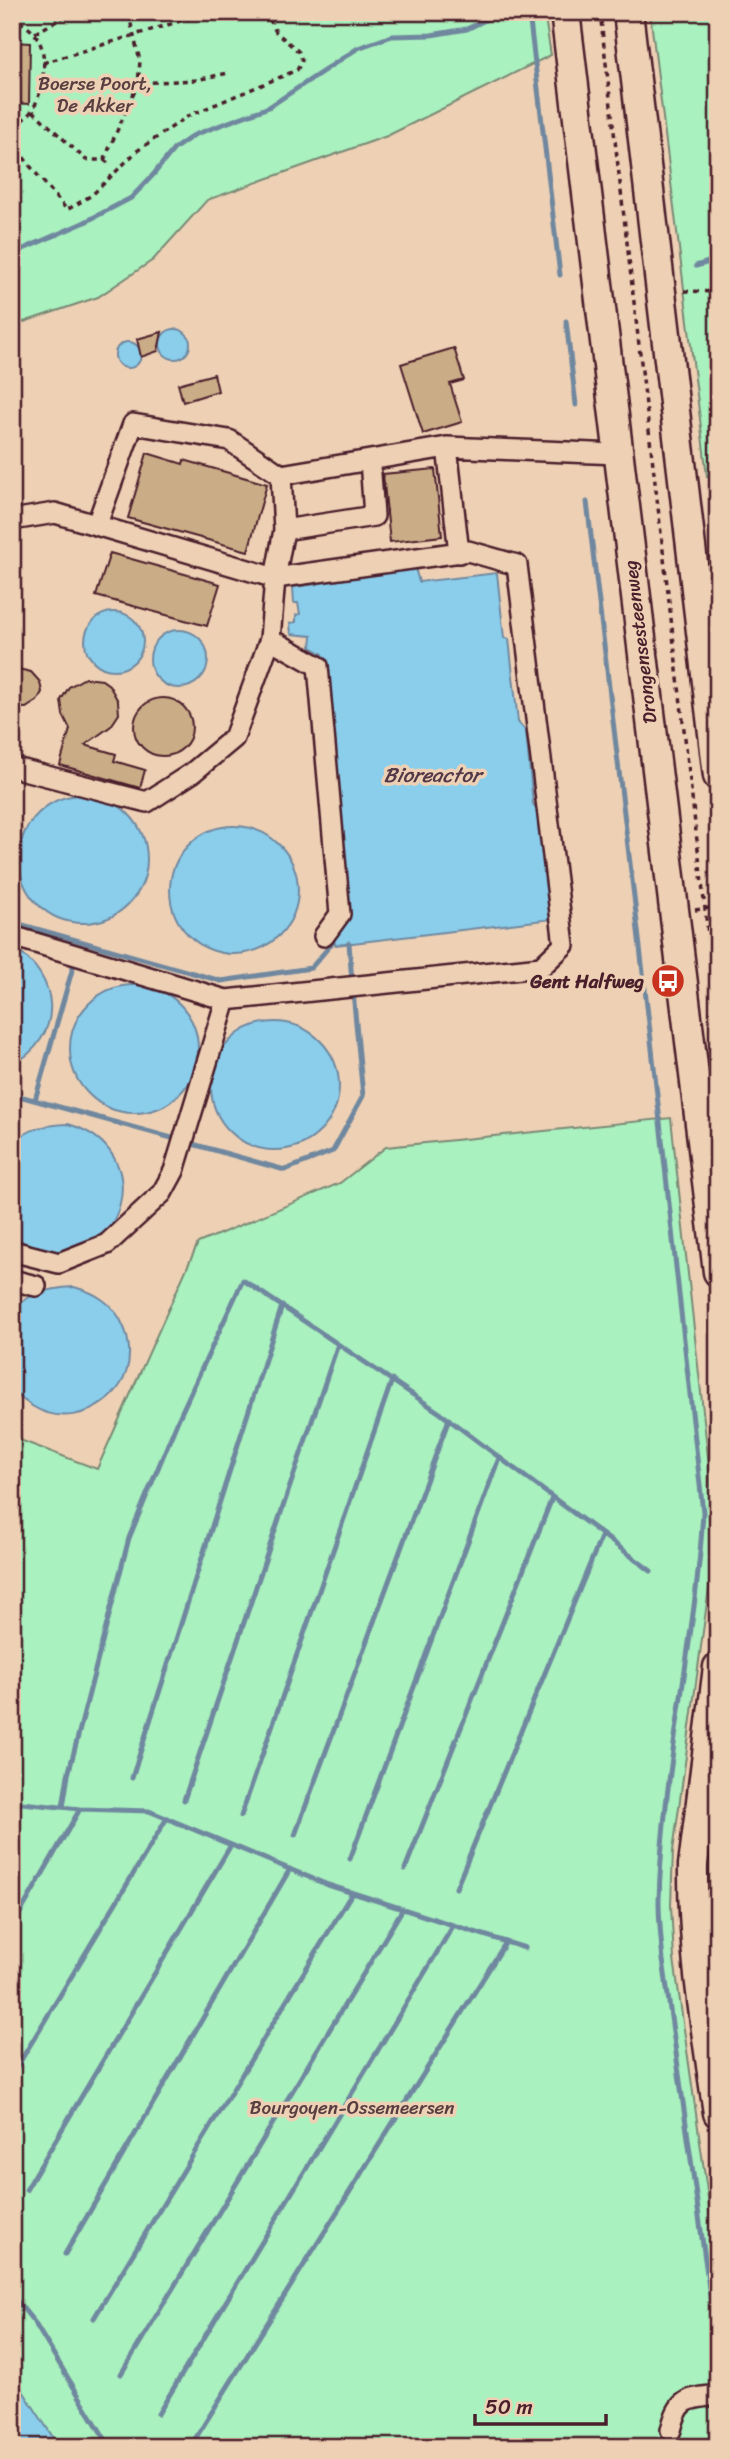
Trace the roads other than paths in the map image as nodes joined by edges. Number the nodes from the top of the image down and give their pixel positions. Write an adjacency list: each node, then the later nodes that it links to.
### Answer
1 (565, 12): 4 (highway, Drongensesteenweg)
2 (628, 12): 14 (highway)
3 (447, 447): 4 (street); 5 (street); 10 (street)
4 (618, 454): 19 (highway, Drongensesteenweg)
5 (370, 460): 6 (street); 9 (street)
6 (281, 475): 8 (street); 9 (street)
7 (12, 520): 8 (street)
8 (97, 524): 11 (street)
9 (284, 530): 11 (street)
10 (459, 553): 11 (street); 17 (street)
11 (275, 578): 12 (street)
12 (270, 639): 13 (street); 16 (street)
13 (12, 767)
14 (718, 776)
15 (12, 936): 17 (street)
16 (324, 936)
17 (226, 1000): 18 (street)
18 (12, 1251)
19 (718, 1272)
20 (12, 1280): 21 (street)
21 (36, 1286)
22 (718, 1667): 24 (highway)
23 (718, 1945): 24 (highway)
24 (700, 1995): 25 (highway)
25 (718, 2113)
26 (711, 2396): 27 (street)
27 (671, 2430)

